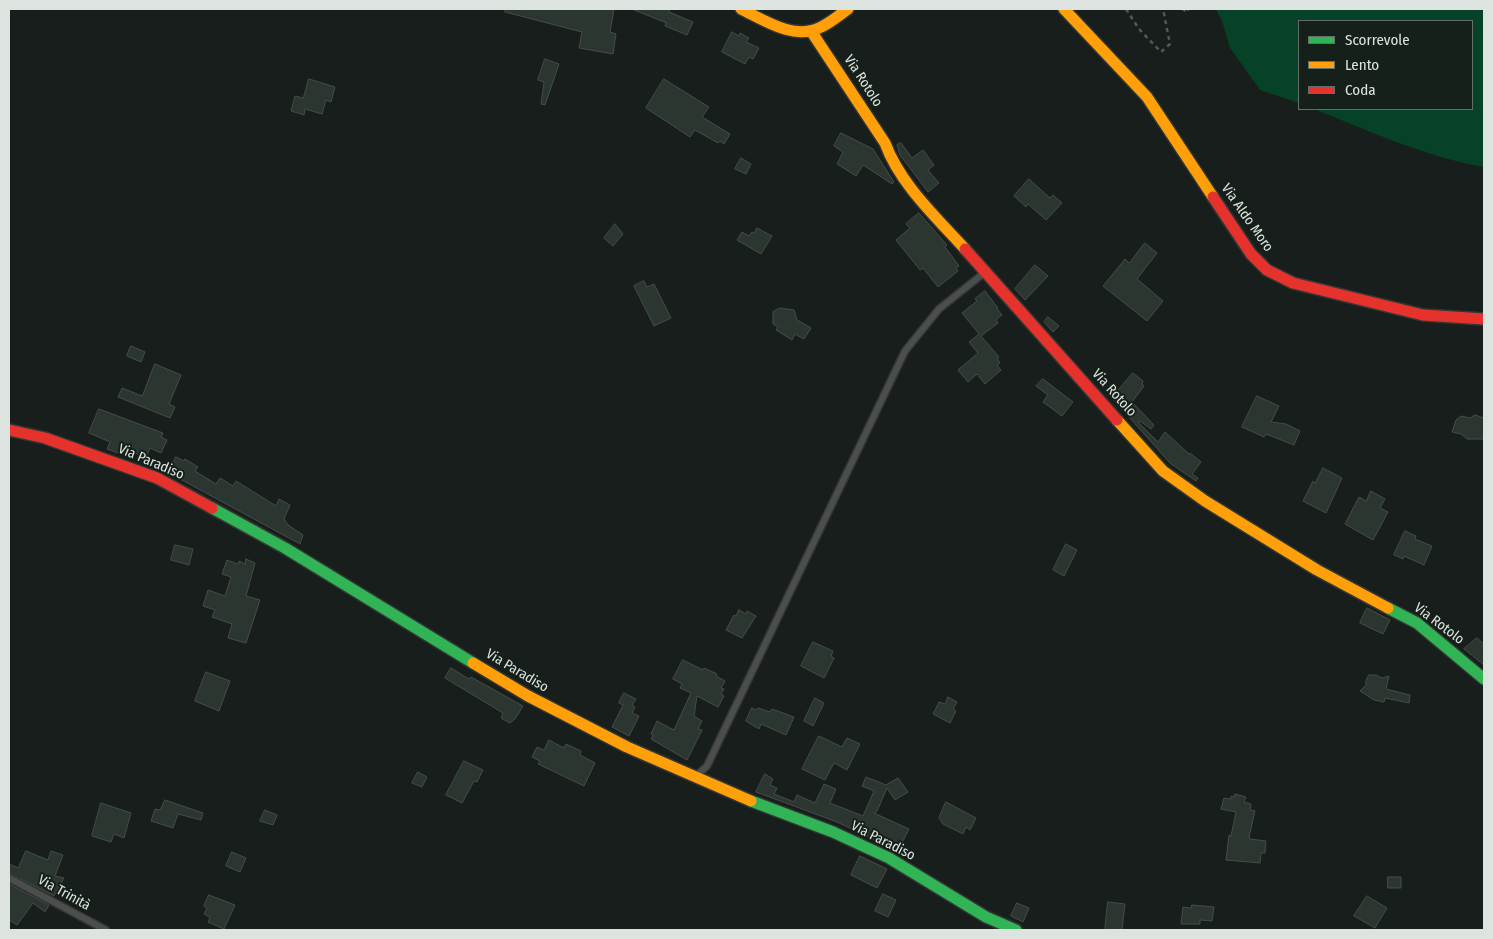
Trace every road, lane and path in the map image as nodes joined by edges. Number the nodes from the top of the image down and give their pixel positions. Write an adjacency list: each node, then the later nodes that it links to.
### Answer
1 (741, 9): 8 (street)
2 (848, 9): 8 (street)
3 (1064, 9): 10 (street, Via Aldo Moro)
4 (1126, 9): 5 (path)
5 (1163, 9)
6 (1182, 9): 7 (path)
7 (1188, 9)
8 (811, 31): 9 (street, Via Rotolo)
9 (986, 272): 12 (street, Via Rotolo); 13 (lane)
10 (1484, 319)
11 (9, 430): 13 (street, Via Paradiso)
12 (1484, 679)
13 (696, 776): 16 (street, Via Paradiso)
14 (9, 878): 15 (lane, Via Trinità)
15 (106, 930)
16 (1016, 930)

